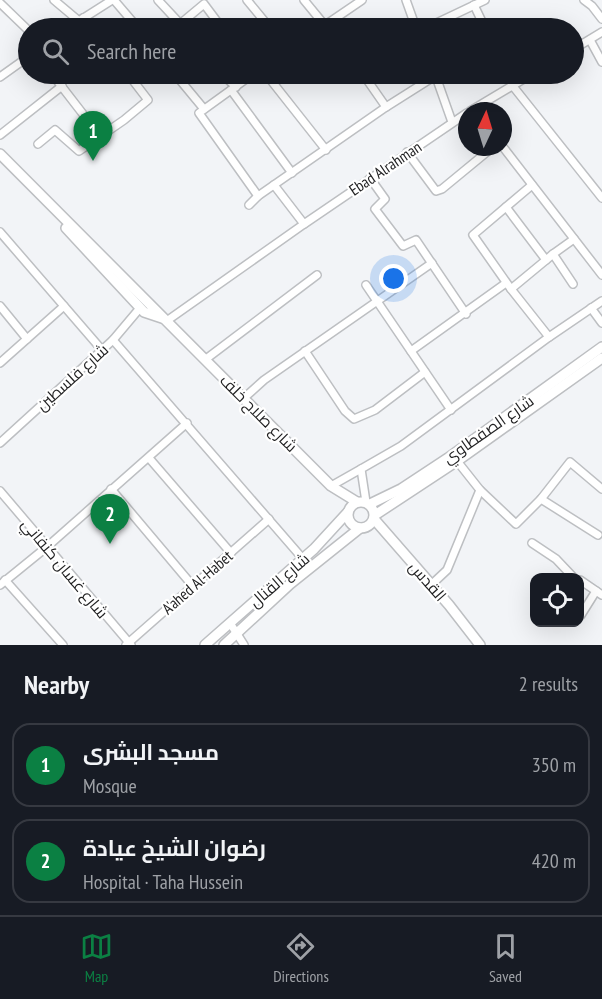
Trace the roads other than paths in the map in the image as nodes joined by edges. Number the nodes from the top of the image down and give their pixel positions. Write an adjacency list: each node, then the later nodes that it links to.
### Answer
1 (54, 0): 12 (street)
2 (113, 0): 13 (street); 14 (street)
3 (158, 0): 15 (street)
4 (247, 0): 18 (street)
5 (304, 0): 19 (street)
6 (362, 0): 20 (street)
7 (406, 0): 21 (street)
8 (485, 0): 11 (street)
9 (587, 1): 25 (street)
10 (0, 3): 24 (street)
11 (474, 5): 22 (street); 23 (street)
12 (78, 18)
13 (84, 18)
14 (129, 18)
15 (175, 18)
16 (190, 18): 17 (street)
17 (214, 18)
18 (262, 18)
19 (317, 18)
20 (338, 18)
21 (411, 18)
22 (447, 18)
23 (480, 18)
24 (18, 20)
25 (602, 20)
26 (602, 32): 27 (street)
27 (591, 40): 28 (street); 29 (street)
28 (584, 44)
29 (602, 62)
30 (18, 64): 31 (street)
31 (0, 77)
32 (136, 84): 49 (street)
33 (183, 84): 45 (street)
34 (229, 84): 42 (street)
35 (240, 84): 42 (street)
36 (275, 84): 51 (street)
37 (370, 84): 44 (street)
38 (421, 84): 44 (street)
39 (438, 84): 47 (street)
40 (512, 85): 43 (street, Ebad Alrahman); 62 (street)
41 (62, 86): 48 (street); 49 (street)
42 (233, 89): 45 (street); 57 (street)
43 (485, 102)
44 (386, 107): 51 (street)
45 (204, 109): 61 (street)
46 (458, 119): 47 (street, Ebad Alrahman)
47 (452, 122): 52 (street, Ebad Alrahman)
48 (0, 135)
49 (100, 136): 50 (street)
50 (38, 144)
51 (326, 150): 57 (street)
52 (407, 152): 54 (street); 58 (street, Ebad Alrahman)
53 (0, 154): 83 (main road, شارع صلاح خلف)
54 (482, 156)
55 (510, 156): 60 (street)
56 (0, 161): 80 (main road, شارع صلاح خلف)
57 (292, 173): 59 (street)
58 (370, 178): 65 (street, Ebad Alrahman); 70 (street)
59 (274, 185): 61 (street); 65 (street)
60 (532, 185): 64 (street); 67 (street)
61 (258, 196): 63 (street)
62 (602, 198)
63 (249, 205)
64 (506, 207): 69 (street); 75 (street)
65 (304, 224): 83 (street, Ebad Alrahman)
66 (0, 232): 79 (street)
67 (574, 239): 68 (street); 72 (street)
68 (553, 254): 69 (street); 73 (street)
69 (546, 260): 75 (street)
70 (432, 263): 76 (street); 82 (street)
71 (317, 275): 93 (street)
72 (602, 275)
73 (573, 284)
74 (366, 285): 76 (street)
75 (508, 286): 82 (street); 85 (street)
76 (377, 301): 90 (street); 91 (street)
77 (602, 301): 81 (street)
78 (0, 306): 86 (street)
79 (64, 306): 86 (street); 89 (street)
80 (140, 308): 83 (main road, شارع صلاح خلف); 87 (street, شارع فلسطين)
81 (591, 309): 84 (street); 85 (street)
82 (466, 314): 91 (street)
83 (166, 320): 93 (main road, شارع صلاح خلف)
84 (602, 323)
85 (549, 337): 97 (street)
86 (27, 339): 94 (street)
87 (113, 340): 89 (street, شارع فلسطين); 98 (street)
88 (602, 346): 109 (main road, شارع الصفطاوي)
89 (102, 350): 99 (street, شارع فلسطين)
90 (305, 351): 95 (street); 96 (street)
91 (411, 351): 95 (street)
92 (602, 358): 101 (main road, شارع الصفطاوي)
93 (206, 359): 96 (main road, شارع صلاح خلف)
94 (0, 363)
95 (425, 372): 97 (street)
96 (244, 398): 103 (main road, شارع صلاح خلف)
97 (451, 410): 102 (street)
98 (187, 423): 100 (street); 112 (street)
99 (0, 443)
100 (149, 458): 104 (street); 117 (street)
101 (457, 461): 106 (street); 111 (main road, شارع الصفطاوي)
102 (361, 469): 103 (street); 109 (street)
103 (331, 486): 109 (main road, شارع صلاح خلف)
104 (111, 489): 116 (street); 122 (street)
105 (602, 489): 108 (street)
106 (480, 490): 108 (street); 123 (street)
107 (0, 491): 116 (street, شارع غسان كنفاني)
108 (541, 499): 114 (street)
109 (364, 502): 110 (main road); 111 (main road)
110 (348, 512): 113 (main road); 118 (main road, شارع القنال)
111 (374, 517): 113 (main road); 123 (main road, القدس)
112 (269, 519): 117 (street, A'ahed Al-Habet); 118 (street)
113 (360, 528): 118 (main road, شارع القنال)
114 (598, 536)
115 (532, 543): 119 (street)
116 (48, 546): 120 (street); 128 (street, شارع غسان كنفاني)
117 (231, 553): 122 (street, A'ahed Al-Habet)
118 (307, 563): 126 (main road, شارع القنال); 127 (main road, شارع القنال)
119 (569, 573)
120 (3, 582): 129 (street)
121 (584, 583): 124 (street)
122 (192, 585): 128 (street, A'ahed Al-Habet)
123 (431, 585): 133 (main road, القدس)
124 (599, 593): 125 (street)
125 (584, 611)
126 (230, 623): 127 (street); 130 (main road, شارع القنال)
127 (236, 635): 131 (main road, شارع القنال); 132 (street)
128 (128, 644)
129 (63, 645)
130 (205, 645)
131 (224, 645)
132 (244, 645)
133 (480, 645)

